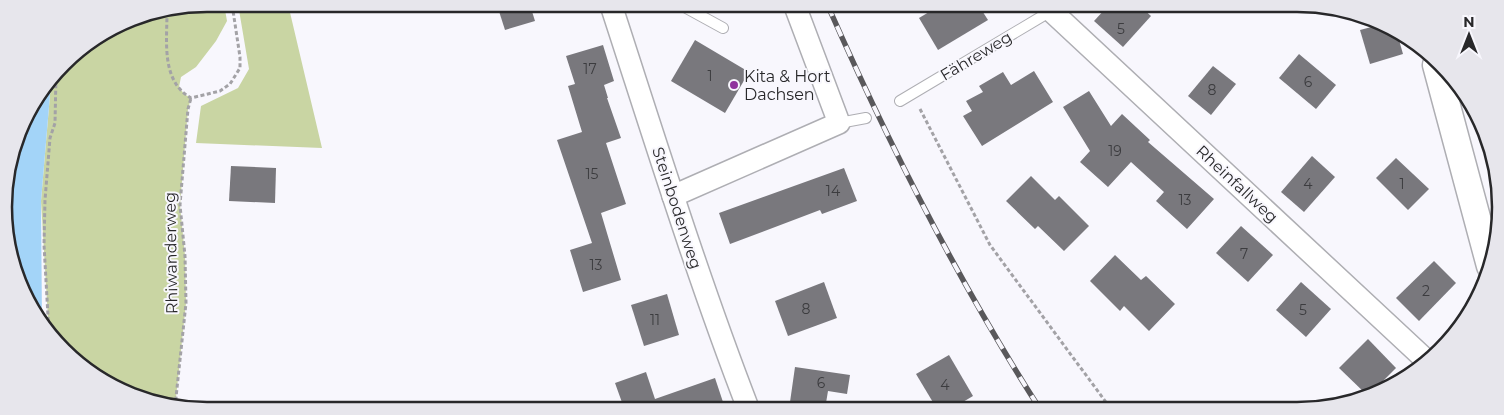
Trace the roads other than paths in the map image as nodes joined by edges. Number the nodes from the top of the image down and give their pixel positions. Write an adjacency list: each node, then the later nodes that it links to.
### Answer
1 (613, 12): 11 (street, Steinbodenweg)
2 (694, 12): 6 (lane)
3 (797, 12): 10 (street)
4 (1046, 12): 8 (lane, Fähreweg)
5 (1056, 12): 13 (street, Rheinfallweg)
6 (723, 28)
7 (1439, 75): 12 (street)
8 (900, 101)
9 (866, 118): 10 (lane)
10 (839, 123): 11 (street)
11 (673, 196): 14 (street, Steinbodenweg)
12 (1486, 253)
13 (1422, 356)
14 (746, 402)

